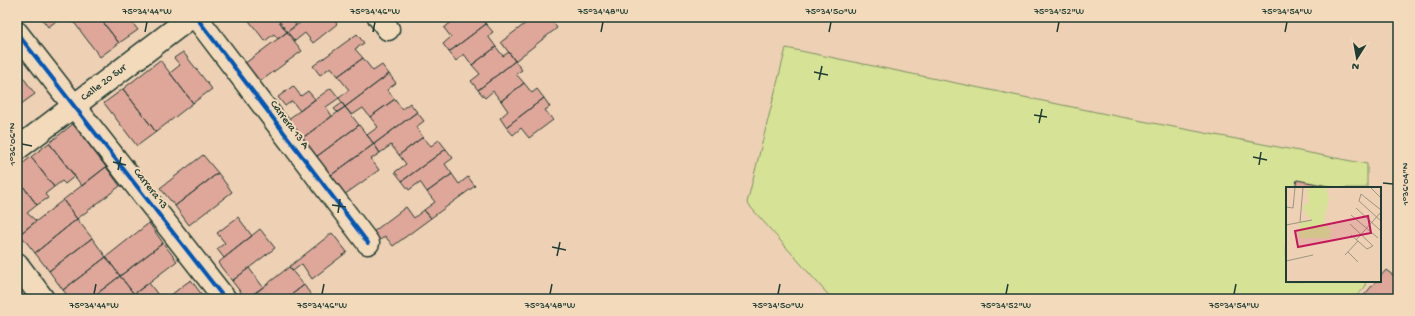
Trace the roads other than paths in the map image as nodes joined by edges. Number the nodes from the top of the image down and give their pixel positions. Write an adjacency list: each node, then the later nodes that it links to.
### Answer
1 (191, 17): 4 (street, Calle 20 Sur)
2 (196, 17): 6 (street, Carrera 13 A)
3 (17, 33): 4 (street, Carrera 13)
4 (74, 106): 5 (street, Calle 20 Sur); 9 (street, Carrera 13)
5 (17, 149)
6 (368, 243)
7 (17, 264): 8 (street)
8 (43, 299)
9 (225, 299)

